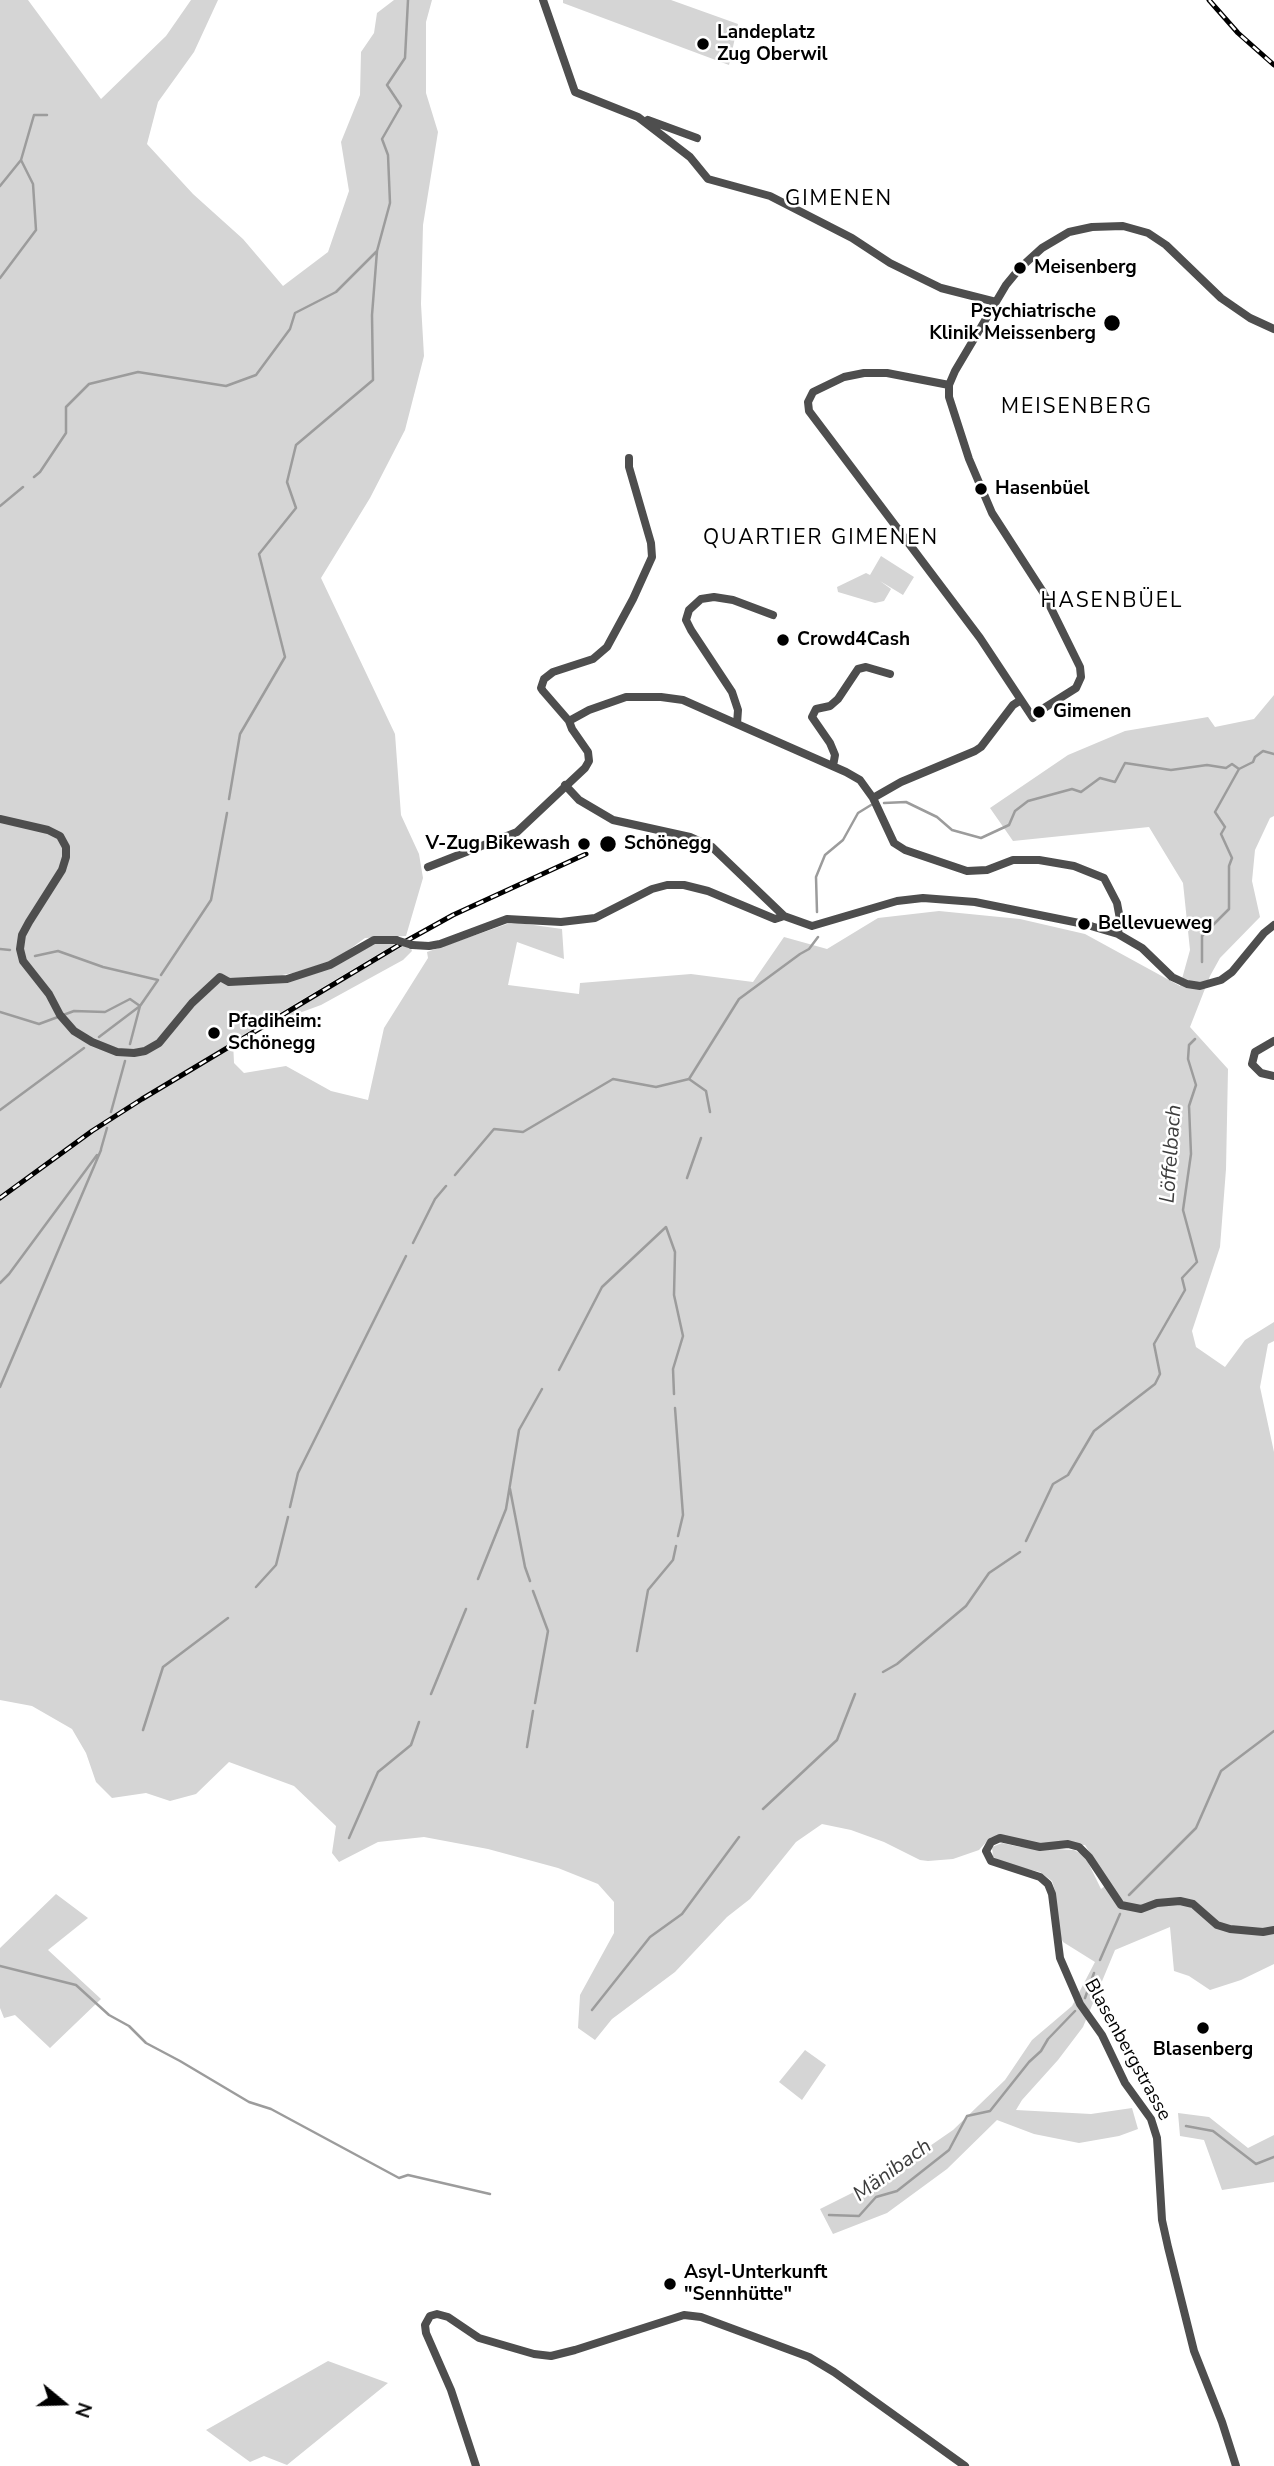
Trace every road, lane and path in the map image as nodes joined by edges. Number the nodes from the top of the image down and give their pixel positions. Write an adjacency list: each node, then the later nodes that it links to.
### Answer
1 (543, 0): 2 (street)
2 (638, 117): 3 (street); 4 (street)
3 (697, 138)
4 (996, 302): 5 (street); 6 (street)
5 (1274, 330)
6 (949, 385): 10 (street); 10 (street)
7 (629, 458): 11 (street)
8 (773, 615): 12 (street)
9 (890, 674): 13 (street)
10 (1021, 699): 15 (street)
11 (569, 721): 12 (street); 14 (street)
12 (737, 724): 13 (street)
13 (833, 766): 15 (street)
14 (565, 785): 17 (street); 18 (street)
15 (873, 798): 20 (street)
16 (0, 819): 18 (street, bridge)
17 (428, 867)
18 (784, 916): 20 (street)
19 (1274, 925): 20 (street)
20 (1118, 934)
21 (1274, 1041): 22 (street)
22 (1274, 1076)
23 (1274, 1930): 26 (street, Blasenbergstrasse)
24 (476, 2466): 25 (street)
25 (965, 2466)
26 (1236, 2466)

